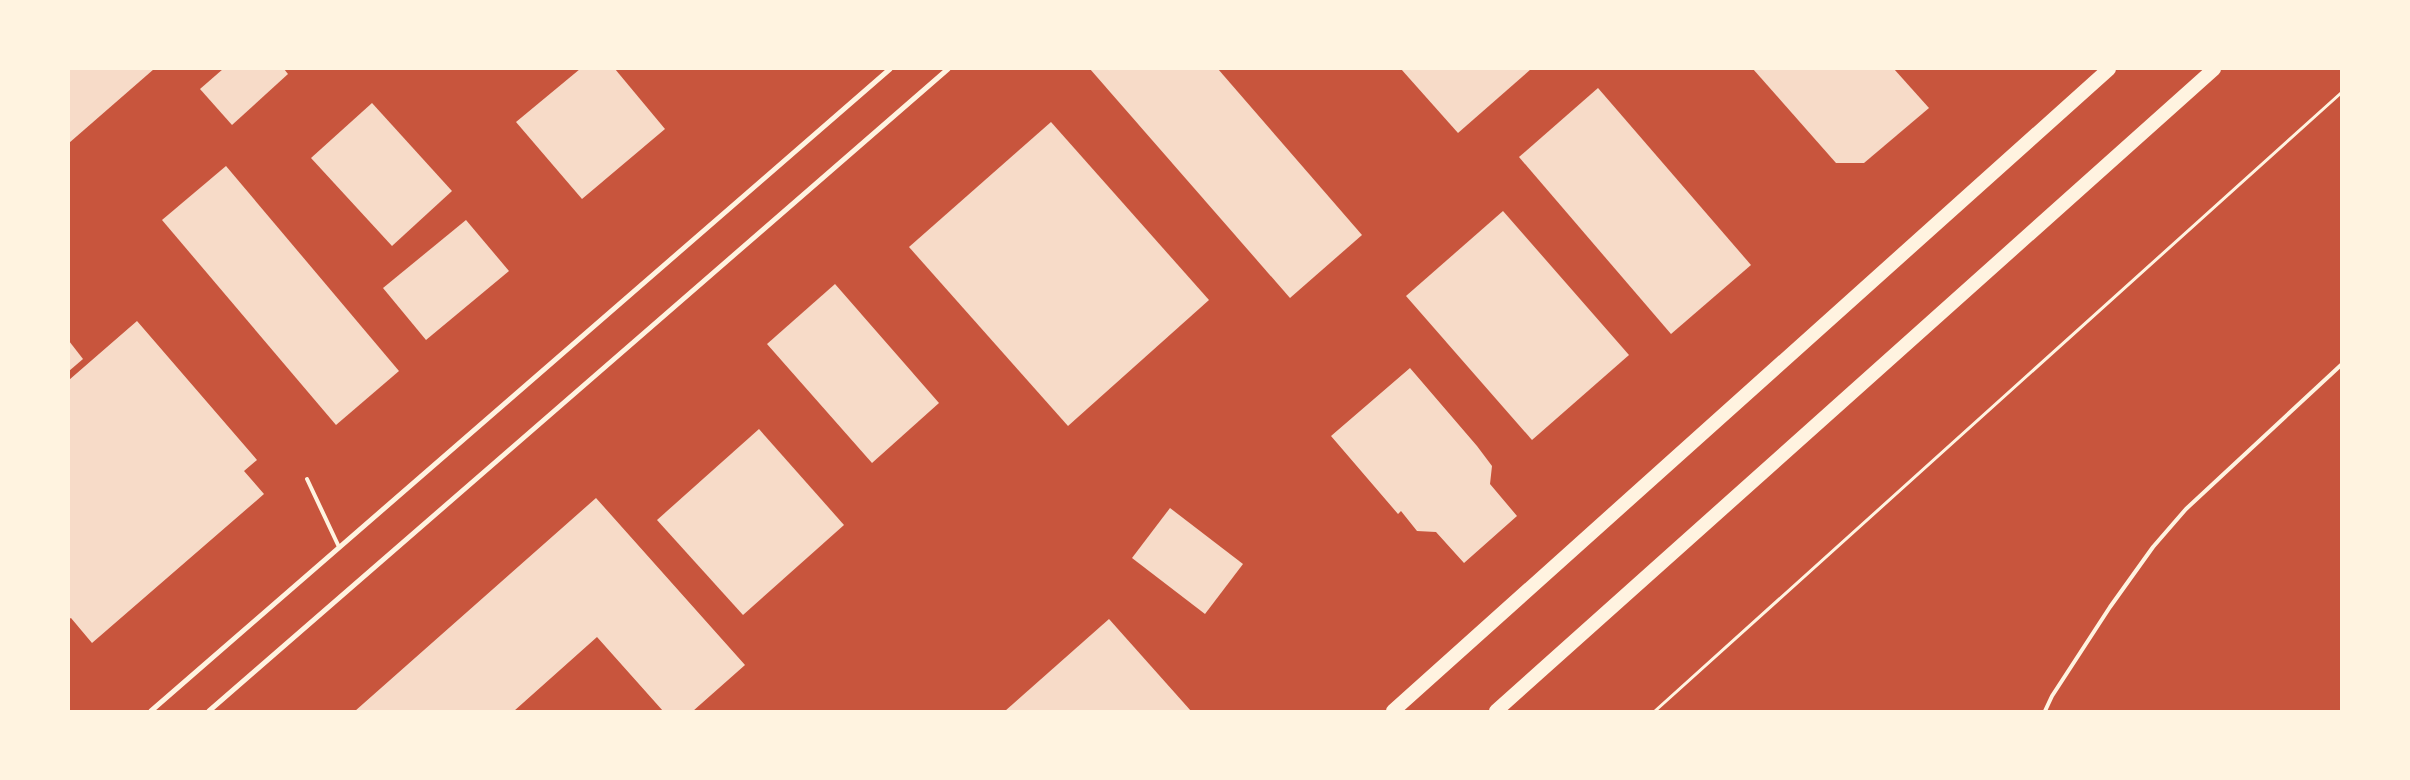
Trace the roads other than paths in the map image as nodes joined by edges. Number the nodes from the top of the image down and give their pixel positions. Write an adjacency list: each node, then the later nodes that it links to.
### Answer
1 (890, 69): 7 (street)
2 (948, 69): 9 (street)
3 (2109, 69): 10 (highway)
4 (2214, 69): 11 (highway)
5 (2341, 365): 12 (lane)
6 (307, 479): 7 (lane)
7 (339, 547): 8 (street)
8 (151, 711)
9 (209, 711)
10 (1392, 711)
11 (1496, 711)
12 (2045, 711)

